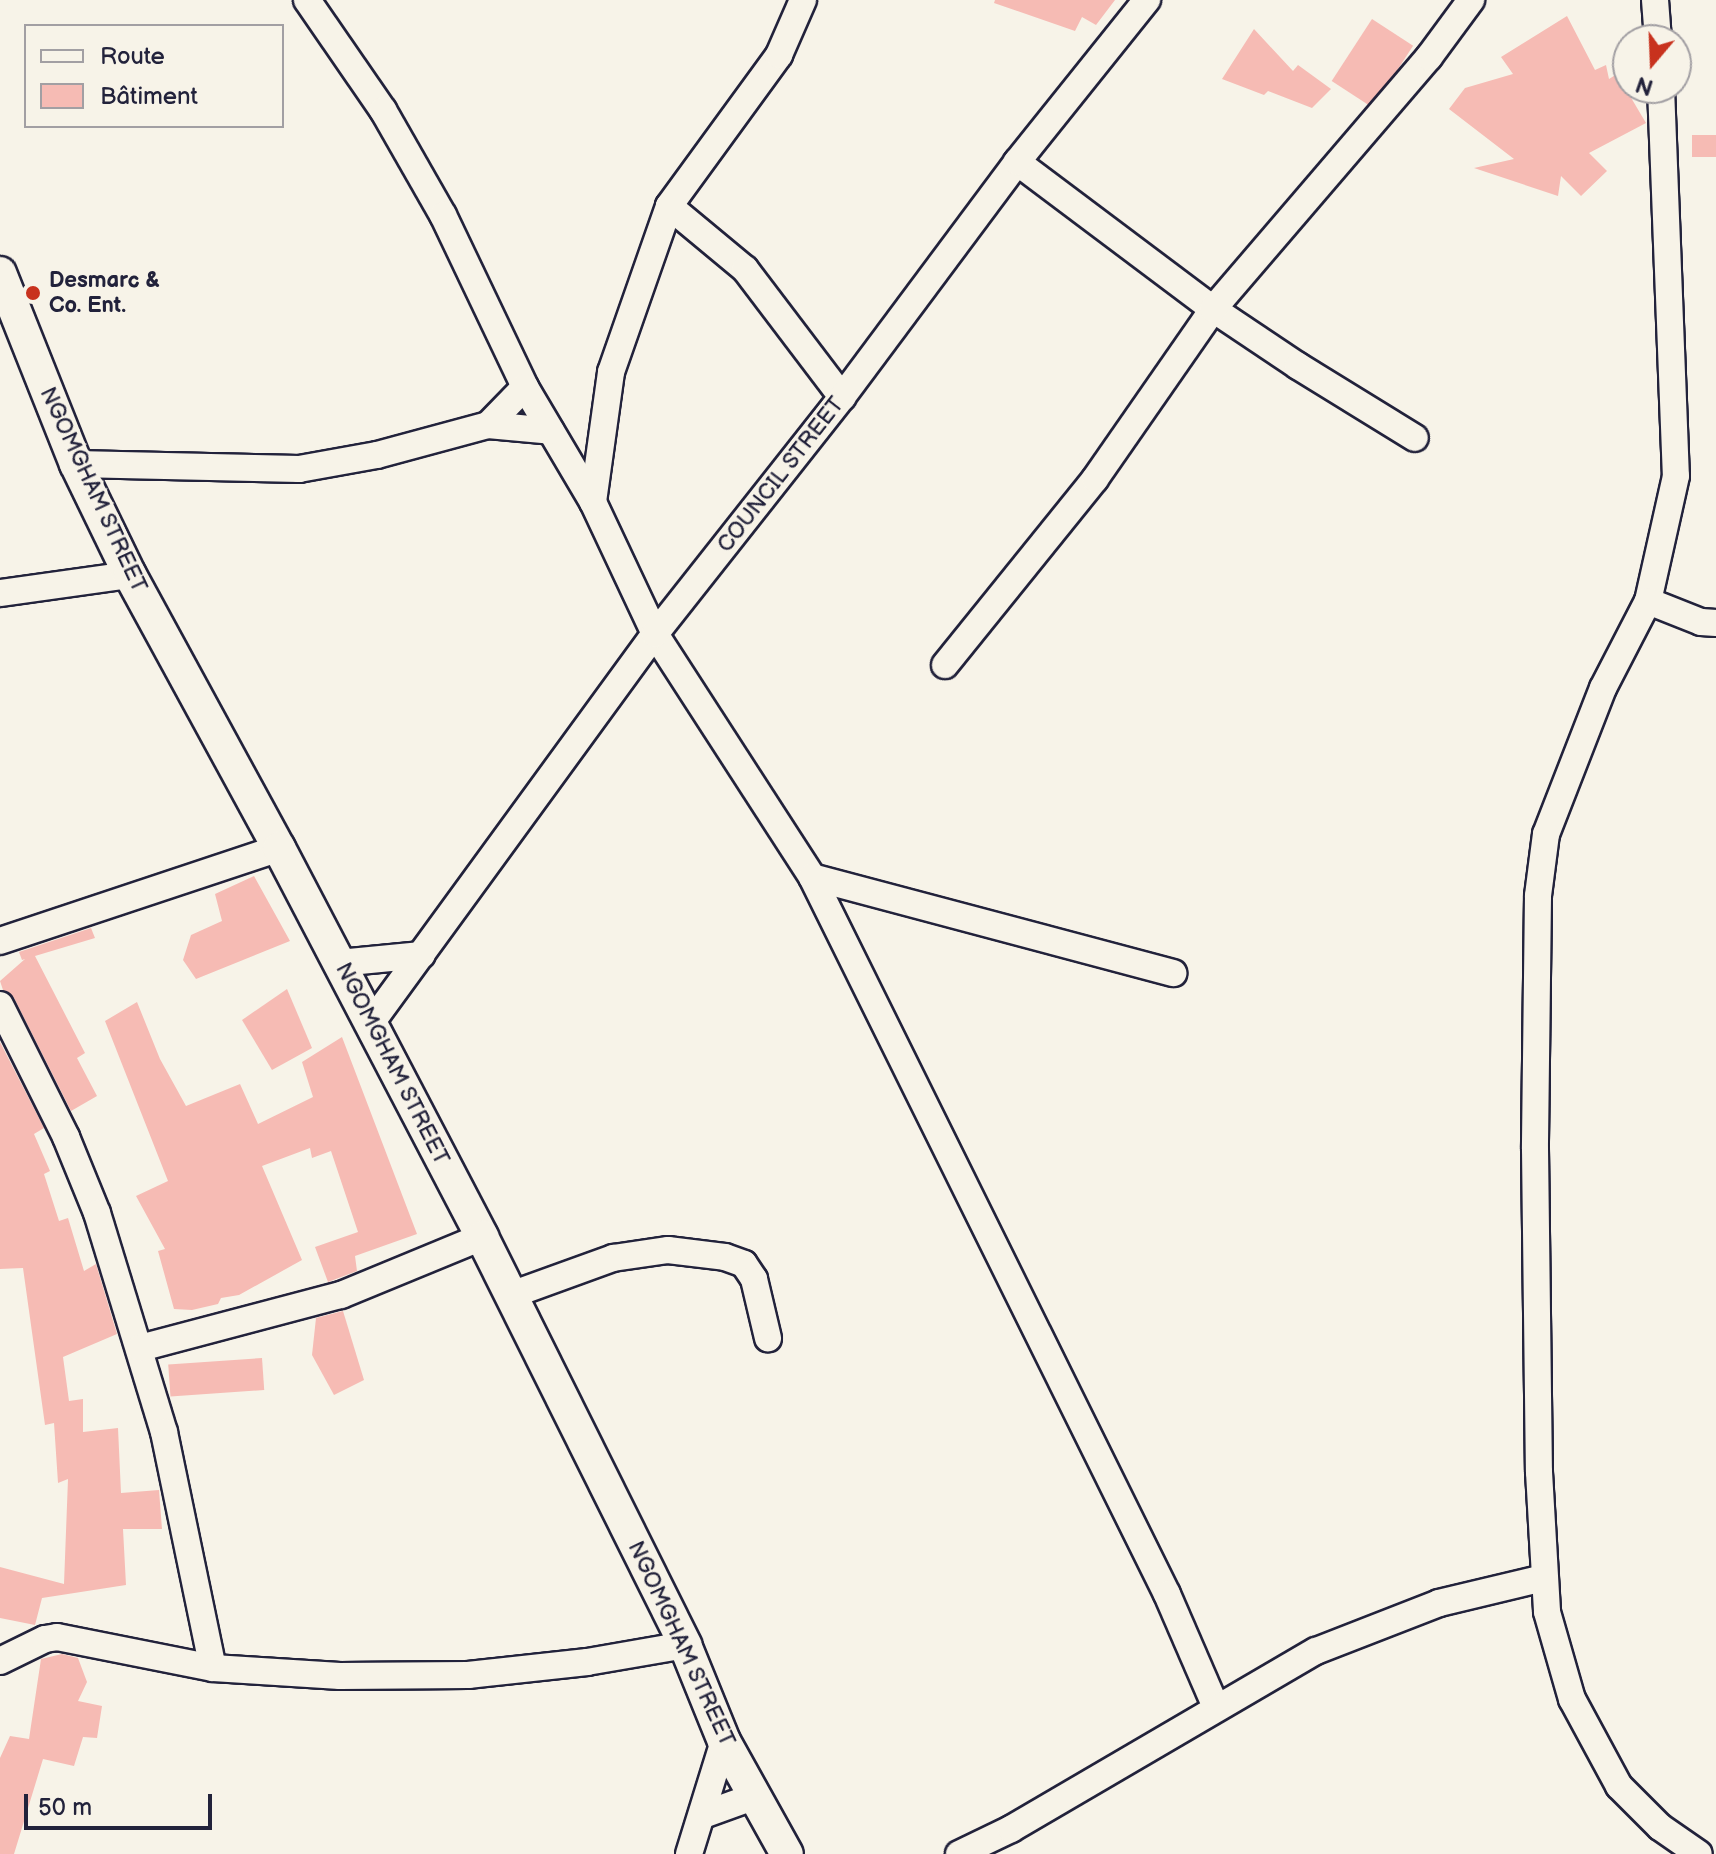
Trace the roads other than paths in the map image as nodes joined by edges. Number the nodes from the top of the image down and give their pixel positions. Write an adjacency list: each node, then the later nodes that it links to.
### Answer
1 (307, 0): 12 (street)
2 (803, 0): 9 (street)
3 (1147, 0): 8 (street, COUNCIL STREET)
4 (1471, 0): 11 (street)
5 (1655, 0): 6 (street)
6 (1657, 24)
7 (1662, 104): 21 (street)
8 (1017, 162): 11 (street); 13 (street, COUNCIL STREET)
9 (669, 206): 13 (street); 18 (street)
10 (0, 273): 17 (main road, NGOMGHAM STREET)
11 (1213, 309): 16 (street); 24 (street)
12 (525, 387): 14 (street); 15 (street)
13 (842, 397): 23 (street, COUNCIL STREET)
14 (488, 425): 15 (street); 17 (street)
15 (551, 431): 18 (street)
16 (1415, 438)
17 (76, 464): 19 (main road, NGOMGHAM STREET)
18 (593, 502): 23 (street)
19 (130, 575): 20 (street); 25 (main road, NGOMGHAM STREET)
20 (0, 593)
21 (1648, 601): 22 (street); 37 (street)
22 (1716, 623)
23 (655, 634): 26 (street); 28 (street, COUNCIL STREET)
24 (945, 665)
25 (279, 848): 27 (street); 29 (main road, NGOMGHAM STREET)
26 (812, 877): 30 (street); 41 (street)
27 (0, 941)
28 (422, 955): 29 (street); 32 (street, COUNCIL STREET)
29 (339, 963): 32 (main road, NGOMGHAM STREET)
30 (1173, 973)
31 (0, 1005): 36 (street)
32 (371, 1023): 33 (main road, NGOMGHAM STREET)
33 (482, 1237): 34 (main road, NGOMGHAM STREET); 36 (street)
34 (511, 1295): 35 (street); 38 (main road, NGOMGHAM STREET)
35 (768, 1338)
36 (140, 1348): 40 (street)
37 (1543, 1578): 41 (street); 48 (street)
38 (685, 1645): 40 (street); 42 (main road, NGOMGHAM STREET)
39 (0, 1661): 40 (street)
40 (213, 1668)
41 (1216, 1707): 47 (street)
42 (724, 1741): 43 (main road, NGOMGHAM STREET); 44 (street)
43 (753, 1797): 44 (street); 46 (main road, NGOMGHAM STREET)
44 (703, 1815): 45 (street)
45 (689, 1854)
46 (787, 1854)
47 (959, 1854)
48 (1699, 1854)

